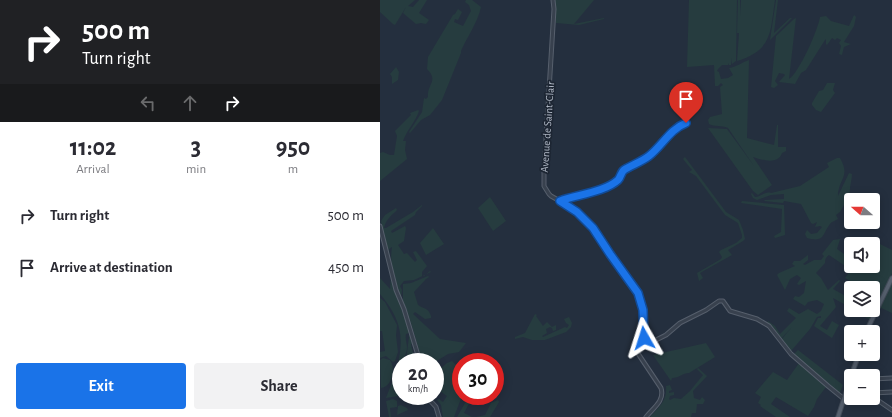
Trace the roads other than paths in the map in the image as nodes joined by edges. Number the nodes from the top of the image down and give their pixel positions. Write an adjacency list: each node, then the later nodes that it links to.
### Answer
1 (553, 0): 3 (street, Avenue de Saint-Clair)
2 (686, 123): 3 (street)
3 (560, 201): 6 (street, Avenue de Saint-Clair)
4 (380, 226): 8 (street)
5 (892, 278): 7 (main road)
6 (642, 320): 13 (street); 18 (street, Avenue de Saint-Clair)
7 (869, 325)
8 (417, 353)
9 (892, 378): 10 (street)
10 (880, 379)
11 (892, 392): 12 (street)
12 (880, 393)
13 (844, 399): 19 (main road)
14 (880, 402): 16 (street)
15 (435, 405): 17 (street)
16 (892, 410)
17 (439, 417)
18 (646, 417)
19 (838, 417)

